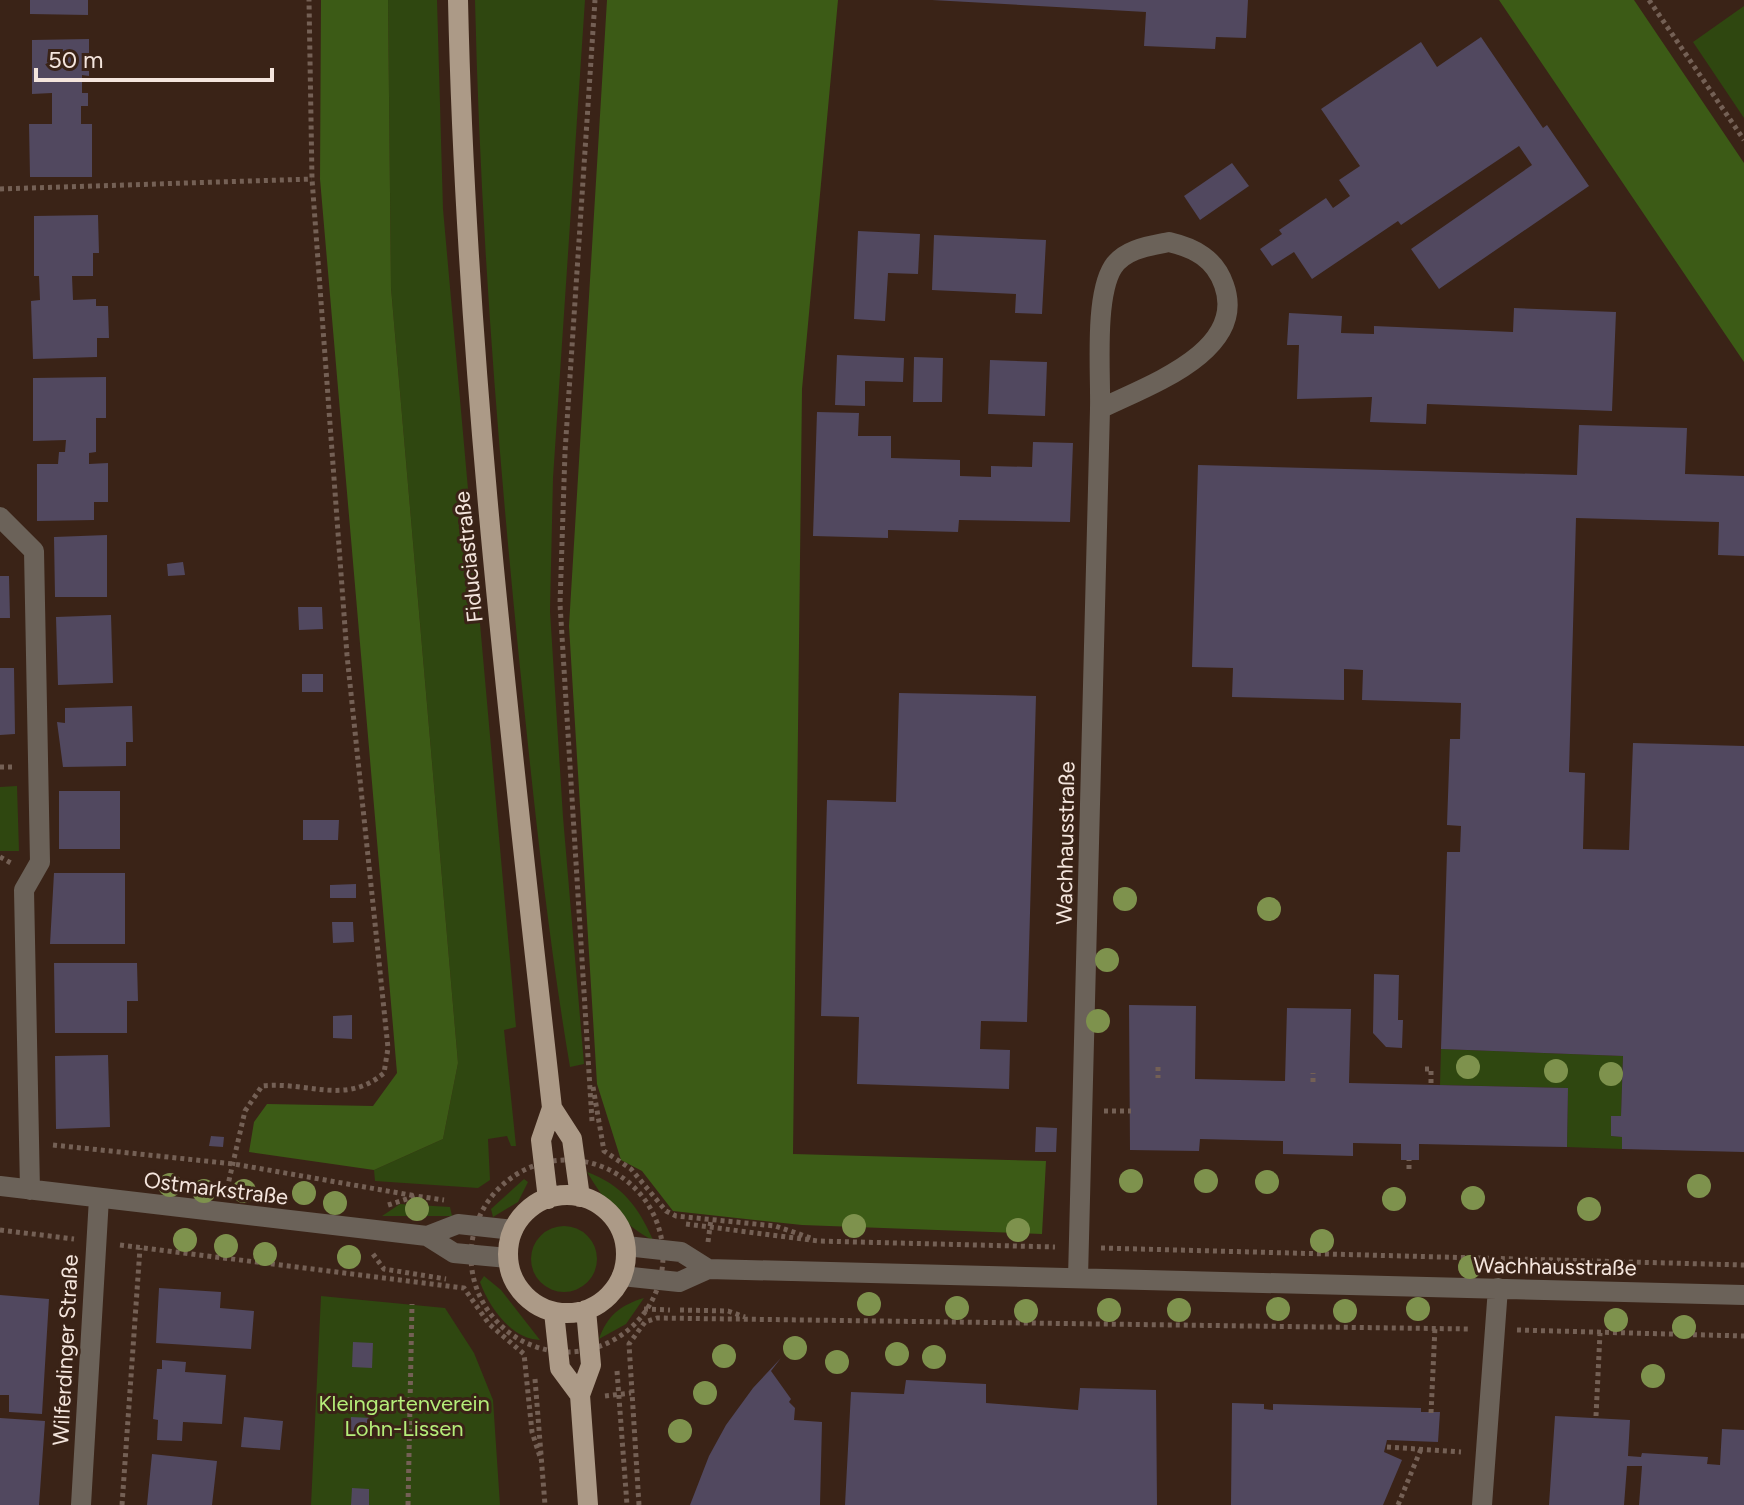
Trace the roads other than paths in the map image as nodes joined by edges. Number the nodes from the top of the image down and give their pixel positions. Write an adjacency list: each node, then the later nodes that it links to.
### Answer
1 (458, 0): 4 (main road, Fiduciastraße)
2 (1100, 409): 2 (street, Wachhausstraße); 16 (street, Wachhausstraße)
3 (0, 517): 6 (street)
4 (552, 1108): 7 (main road, Fiduciastraße); 9 (main road, Fiduciastraße)
5 (0, 1186): 6 (street, Ostmarkstraße)
6 (30, 1190): 8 (street, Ostmarkstraße)
7 (580, 1197): 9 (main road); 12 (main road)
8 (99, 1198): 11 (street, Ostmarkstraße); 22 (street, Wilferdinger Straße)
9 (548, 1199): 10 (main road)
10 (513, 1230): 11 (street, Ostmarkstraße); 13 (main road)
11 (427, 1236): 13 (street, Ostmarkstraße)
12 (626, 1246): 14 (street, Wachhausstraße); 15 (main road)
13 (508, 1258): 20 (main road)
14 (708, 1269): 15 (street, Wachhausstraße); 16 (street, Wachhausstraße)
15 (622, 1276): 19 (main road)
16 (1078, 1278): 17 (street, Wachhausstraße)
17 (1498, 1288): 18 (street, Wachhausstraße); 24 (street)
18 (1744, 1295)
19 (586, 1310): 20 (main road); 21 (main road)
20 (554, 1312): 21 (main road)
21 (580, 1395): 23 (main road)
22 (81, 1505)
23 (588, 1505)
24 (1482, 1505)

